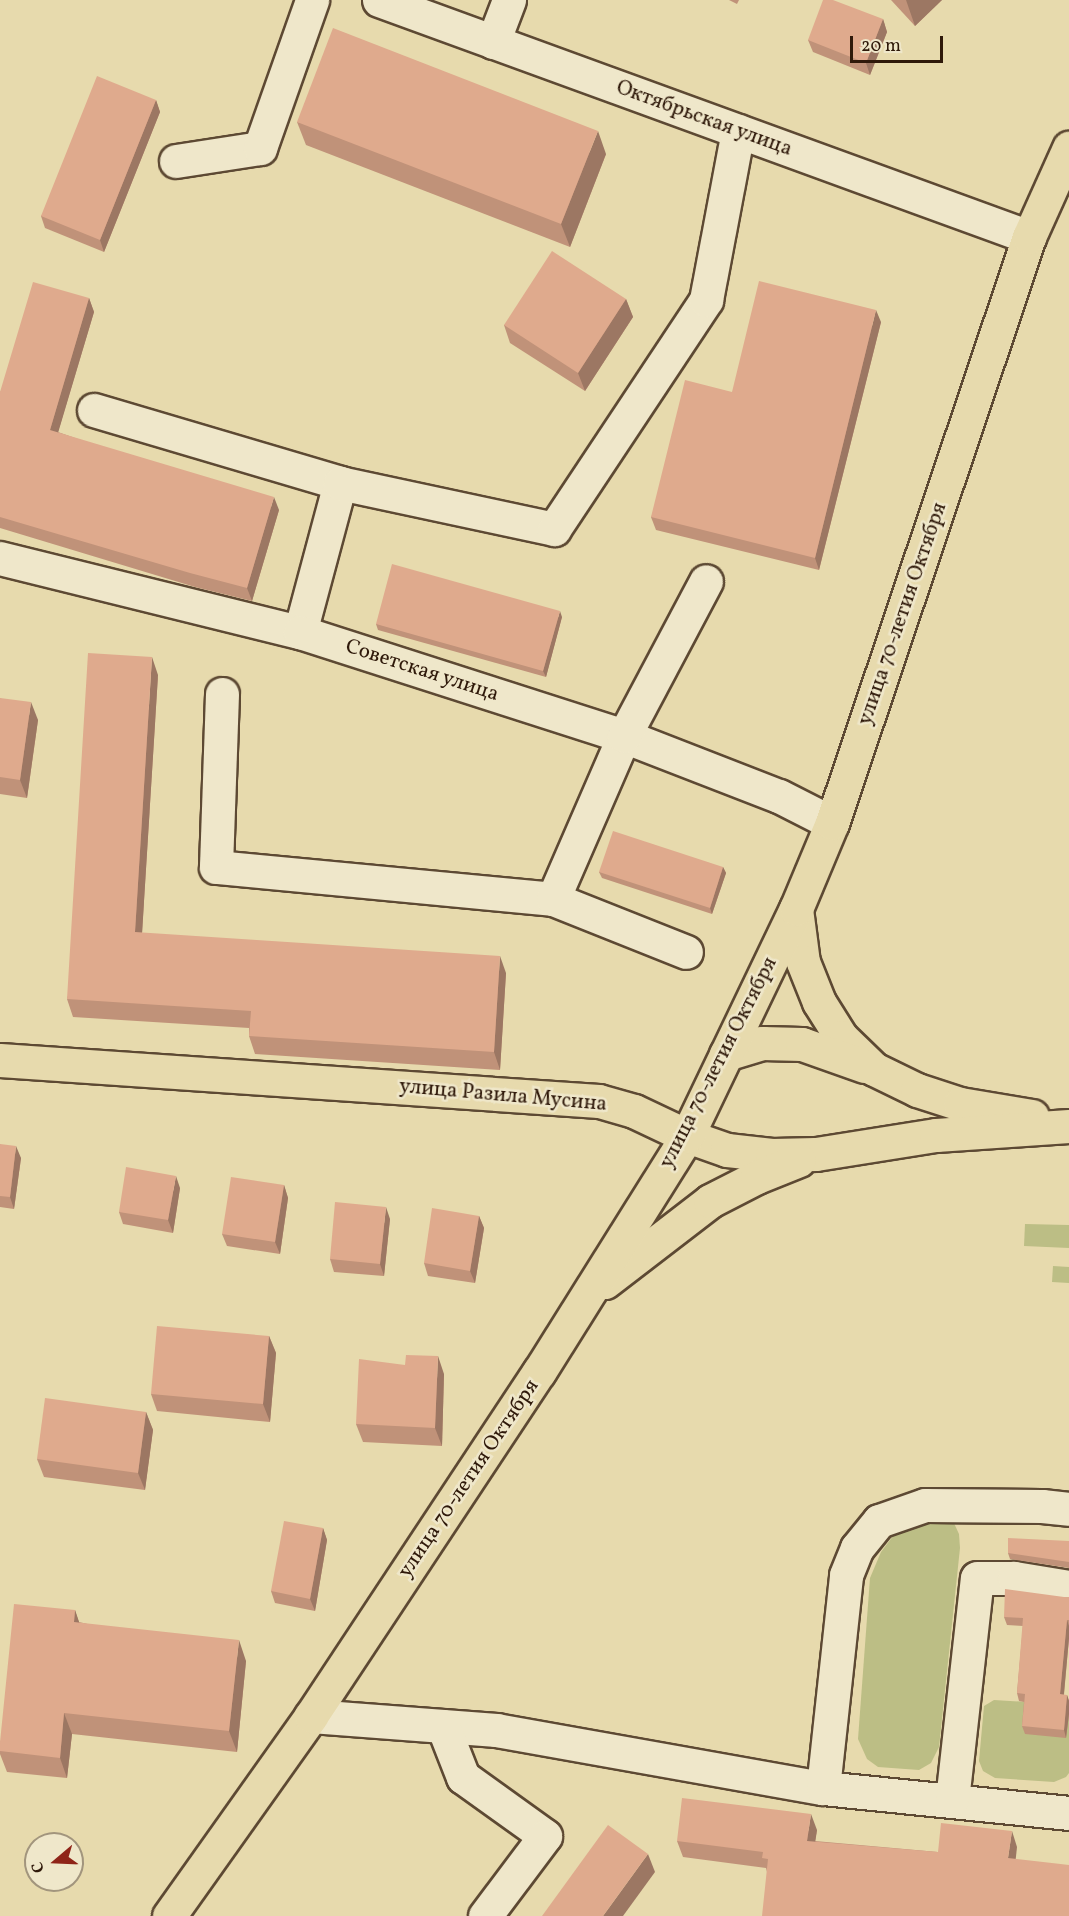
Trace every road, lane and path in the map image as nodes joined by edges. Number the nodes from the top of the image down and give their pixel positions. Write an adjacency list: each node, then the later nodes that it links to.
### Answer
1 (312, 0): 7 (street)
2 (379, 0): 4 (street, Октябрьская улица)
3 (509, 0): 4 (street)
4 (493, 42): 5 (street, Октябрьская улица)
5 (738, 131): 8 (street, Октябрьская улица); 10 (street)
6 (1069, 148): 8 (main road, улица 70-летия Октября)
7 (176, 161)
8 (1029, 237): 16 (main road, улица 70-летия Октября)
9 (94, 410): 10 (street)
10 (340, 483): 13 (street)
11 (0, 558): 13 (street, Советская улица)
12 (706, 581): 15 (street)
13 (300, 632): 15 (street, Советская улица)
14 (222, 694): 17 (street)
15 (624, 736): 16 (street, Советская улица); 17 (street)
16 (832, 823): 18 (main road, улица 70-летия Октября)
17 (553, 899): 19 (street)
18 (796, 909): 20 (main road, улица 70-летия Октября); 22 (main road)
19 (686, 952)
20 (726, 1054): 22 (main road); 24 (main road, улица 70-летия Октября)
21 (0, 1060): 24 (main road, улица Разила Мусина)
22 (874, 1070): 23 (main road)
23 (1069, 1124): 25 (main road, улица Разила Мусина)
24 (687, 1136): 25 (main road, улица Разила Мусина); 26 (main road, улица 70-летия Октября)
25 (816, 1154): 26 (main road)
26 (587, 1296): 29 (main road, улица 70-летия Октября)
27 (1069, 1509): 31 (street)
28 (1069, 1587): 32 (street)
29 (311, 1716): 30 (street); 34 (main road, улица 70-летия Октября)
30 (443, 1726): 31 (street); 35 (street)
31 (823, 1788): 32 (street)
32 (952, 1800): 33 (street)
33 (1069, 1813)
34 (168, 1916)
35 (485, 1916)

